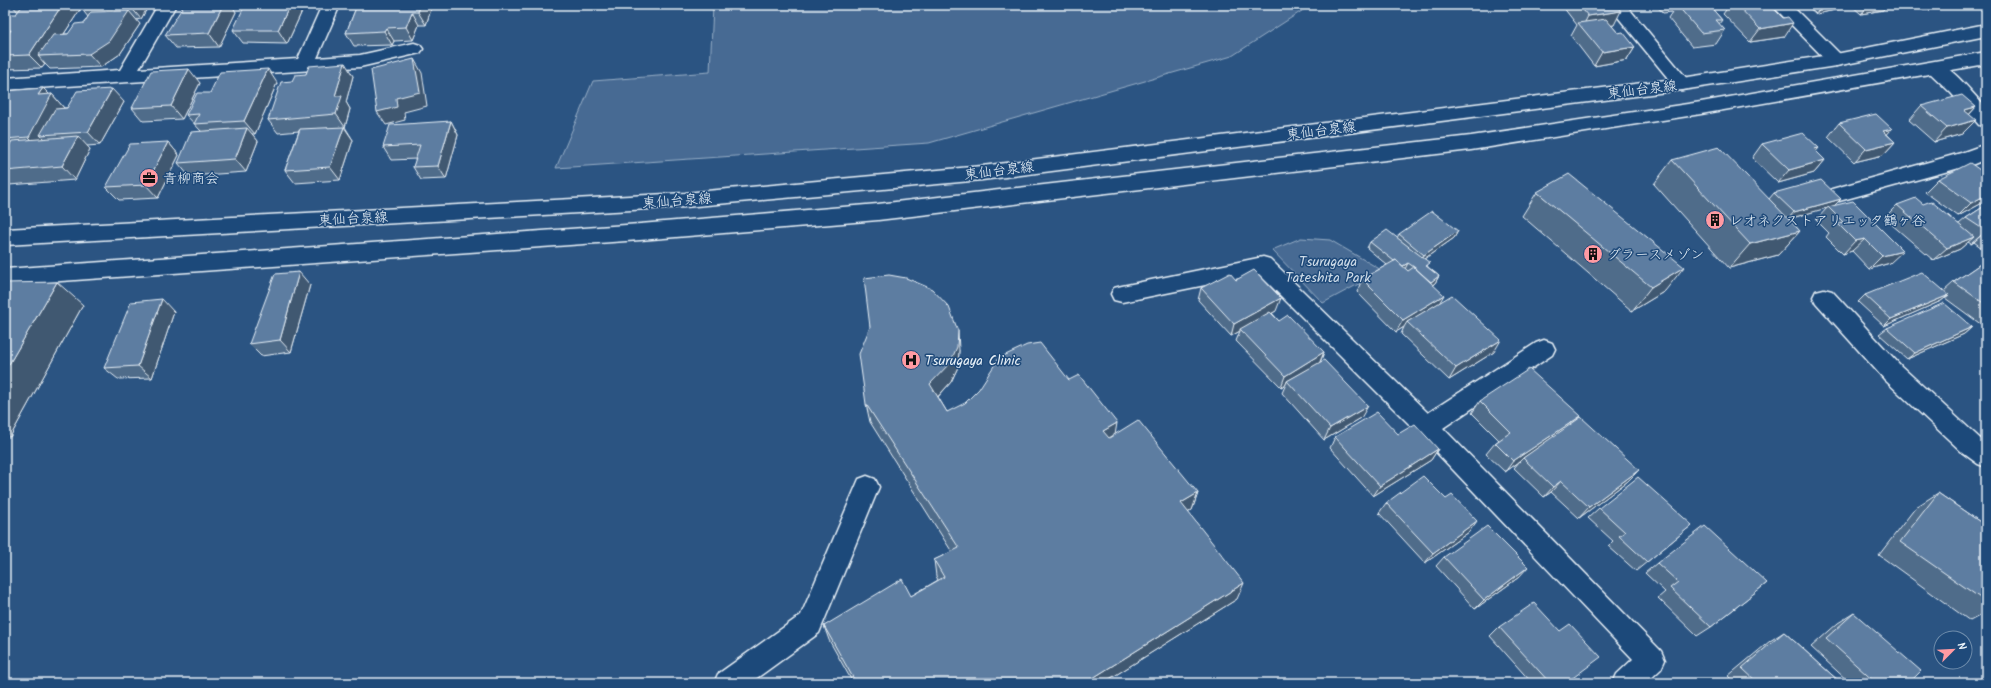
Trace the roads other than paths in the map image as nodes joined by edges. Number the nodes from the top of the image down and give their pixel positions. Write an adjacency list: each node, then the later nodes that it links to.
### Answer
1 (167, 5): 11 (street)
2 (331, 5): 9 (street)
3 (1617, 5): 13 (street)
4 (1781, 5): 8 (street)
5 (1986, 30): 8 (street, 東仙台泉線)
6 (414, 49): 9 (street)
7 (1986, 58): 10 (street)
8 (1836, 60): 13 (street, 東仙台泉線)
9 (305, 64): 11 (street)
10 (1935, 68): 14 (street); 20 (street)
11 (126, 76): 12 (street)
12 (5, 84)
13 (1682, 84): 19 (street, 東仙台泉線)
14 (1986, 120)
15 (1986, 151): 16 (street)
16 (1967, 159): 17 (street); 18 (street)
17 (1986, 173)
18 (1839, 194)
19 (5, 237)
20 (5, 277)
21 (1122, 294): 24 (street)
22 (1824, 297): 25 (street)
23 (1544, 349): 24 (street)
24 (1426, 426): 28 (street)
25 (1986, 456)
26 (867, 487): 27 (street)
27 (727, 683)
28 (1626, 683)

